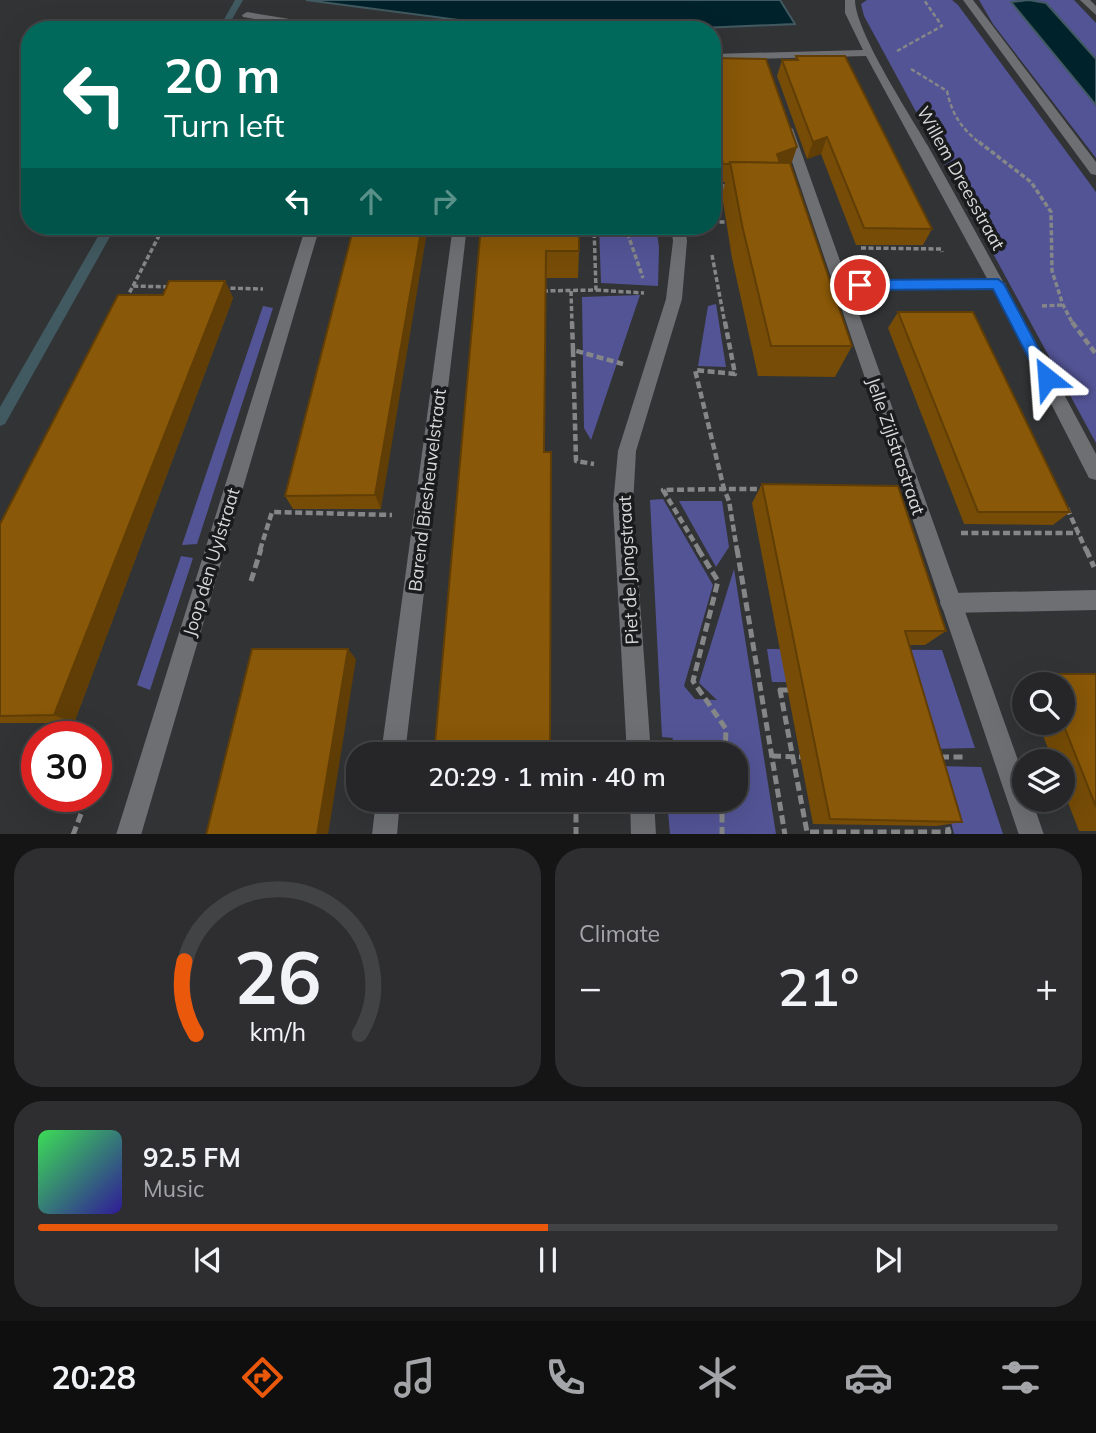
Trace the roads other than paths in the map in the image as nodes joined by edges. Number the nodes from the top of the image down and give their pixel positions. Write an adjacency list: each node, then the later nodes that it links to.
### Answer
1 (850, 0): 7 (street, Willem Dreesstraat)
2 (968, 0): 10 (street)
3 (1085, 0): 4 (street)
4 (1096, 12)
5 (247, 15): 6 (street)
6 (284, 21)
7 (870, 53): 8 (street); 16 (street, Willem Dreesstraat)
8 (721, 58)
9 (783, 117): 17 (street, Jelle Zijlstrastraat)
10 (1096, 171)
11 (721, 188): 12 (street)
12 (767, 188)
13 (310, 235): 25 (street, Joop den Uylstraat)
14 (459, 235): 21 (street, Barend Biesheuvelstraat)
15 (679, 235): 22 (street, Piet de Jongstraat)
16 (998, 284): 17 (street); 18 (street, Willem Dreesstraat)
17 (841, 285): 20 (street, Jelle Zijlstrastraat)
18 (1096, 472)
19 (1096, 600): 20 (street)
20 (950, 603): 28 (street, Jelle Zijlstrastraat)
21 (395, 742)
22 (638, 742)
23 (386, 812): 26 (street)
24 (643, 812): 27 (street)
25 (128, 834)
26 (383, 834)
27 (644, 834)
28 (1032, 834)

